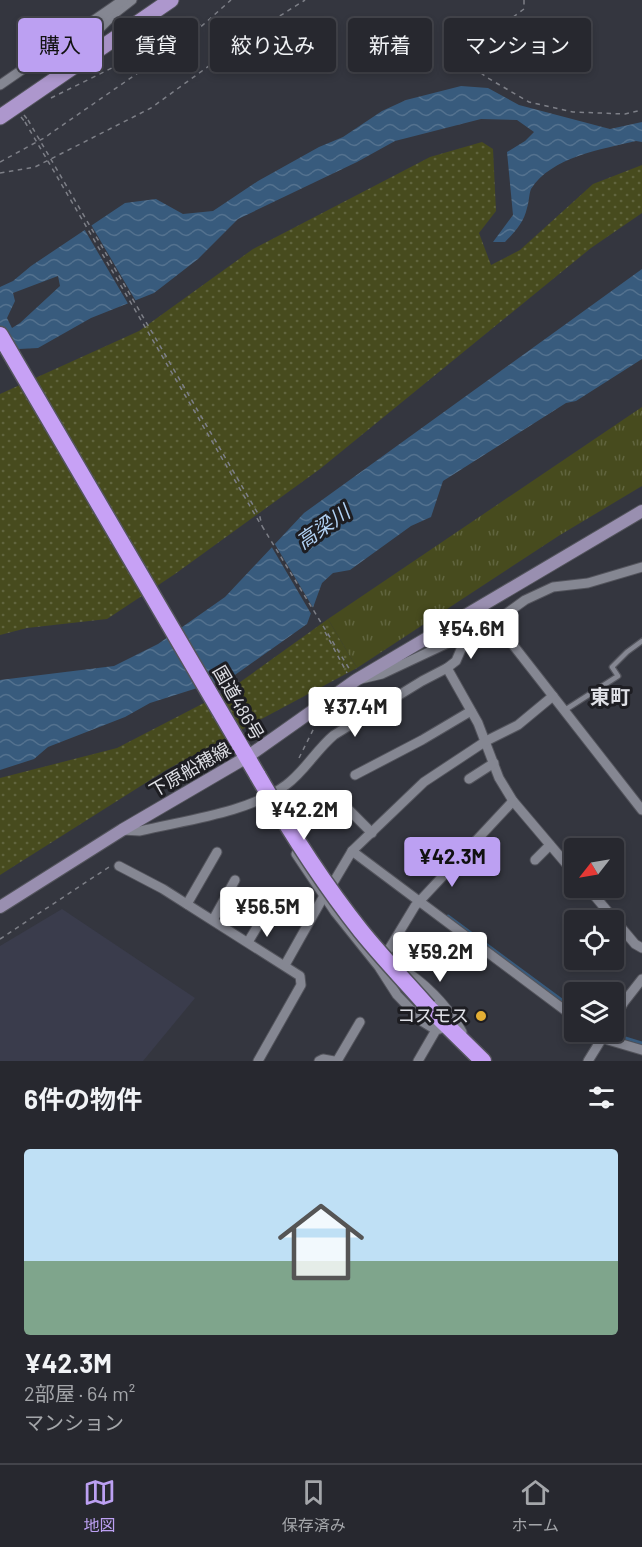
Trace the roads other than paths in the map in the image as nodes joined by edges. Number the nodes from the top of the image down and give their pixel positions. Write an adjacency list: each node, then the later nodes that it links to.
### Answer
1 (123, 0): 5 (street)
2 (132, 0): 4 (street)
3 (171, 0): 4 (main road)
4 (57, 80): 6 (main road)
5 (0, 85)
6 (0, 117)
7 (0, 335): 19 (highway, 国道486号)
8 (642, 511): 14 (main road, 下原船穂線)
9 (642, 567): 10 (street)
10 (494, 627): 11 (street); 15 (street)
11 (468, 633): 13 (street); 14 (street)
12 (642, 641): 16 (lane)
13 (447, 668): 17 (street); 23 (street)
14 (352, 676): 19 (main road, 下原船穂線)
15 (553, 696): 16 (street); 18 (street)
16 (565, 710): 24 (street)
17 (471, 711): 18 (street); 21 (street)
18 (486, 741): 20 (street); 29 (street)
19 (243, 751): 28 (main road, 下原船穂線); 53 (highway, 国道486号, bridge)
20 (494, 763): 22 (street); 25 (street)
21 (355, 775)
22 (469, 779)
23 (262, 798): 28 (street); 38 (street)
24 (639, 799): 27 (street)
25 (513, 801): 30 (street); 40 (street)
26 (345, 806): 29 (street)
27 (642, 810)
28 (122, 830): 43 (main road, 下原船穂線)
29 (372, 833): 31 (street)
30 (550, 845): 33 (street); 34 (street)
31 (352, 851): 37 (street); 40 (street)
32 (218, 852): 41 (street)
33 (535, 860)
34 (564, 861)
35 (119, 866): 41 (street)
36 (235, 880): 44 (street)
37 (333, 883)
38 (325, 895): 47 (street); 48 (street)
39 (596, 898): 46 (street)
40 (421, 902): 48 (street); 51 (street)
41 (187, 904): 44 (street)
42 (271, 904): 45 (street)
43 (0, 908)
44 (213, 920): 45 (street)
45 (248, 942): 47 (street)
46 (642, 948)
47 (285, 965): 58 (street)
48 (381, 969): 53 (street); 54 (street)
49 (642, 979): 50 (street)
50 (624, 1002)
51 (564, 1009)
52 (360, 1022): 60 (street)
53 (442, 1029): 54 (highway, 国道486号); 61 (street)
54 (460, 1040): 62 (highway, 国道486号)
55 (598, 1042): 63 (street)
56 (622, 1042): 57 (street)
57 (642, 1050)
58 (258, 1061)
59 (319, 1061): 60 (street)
60 (336, 1061)
61 (418, 1061)
62 (483, 1061)
63 (588, 1061)

